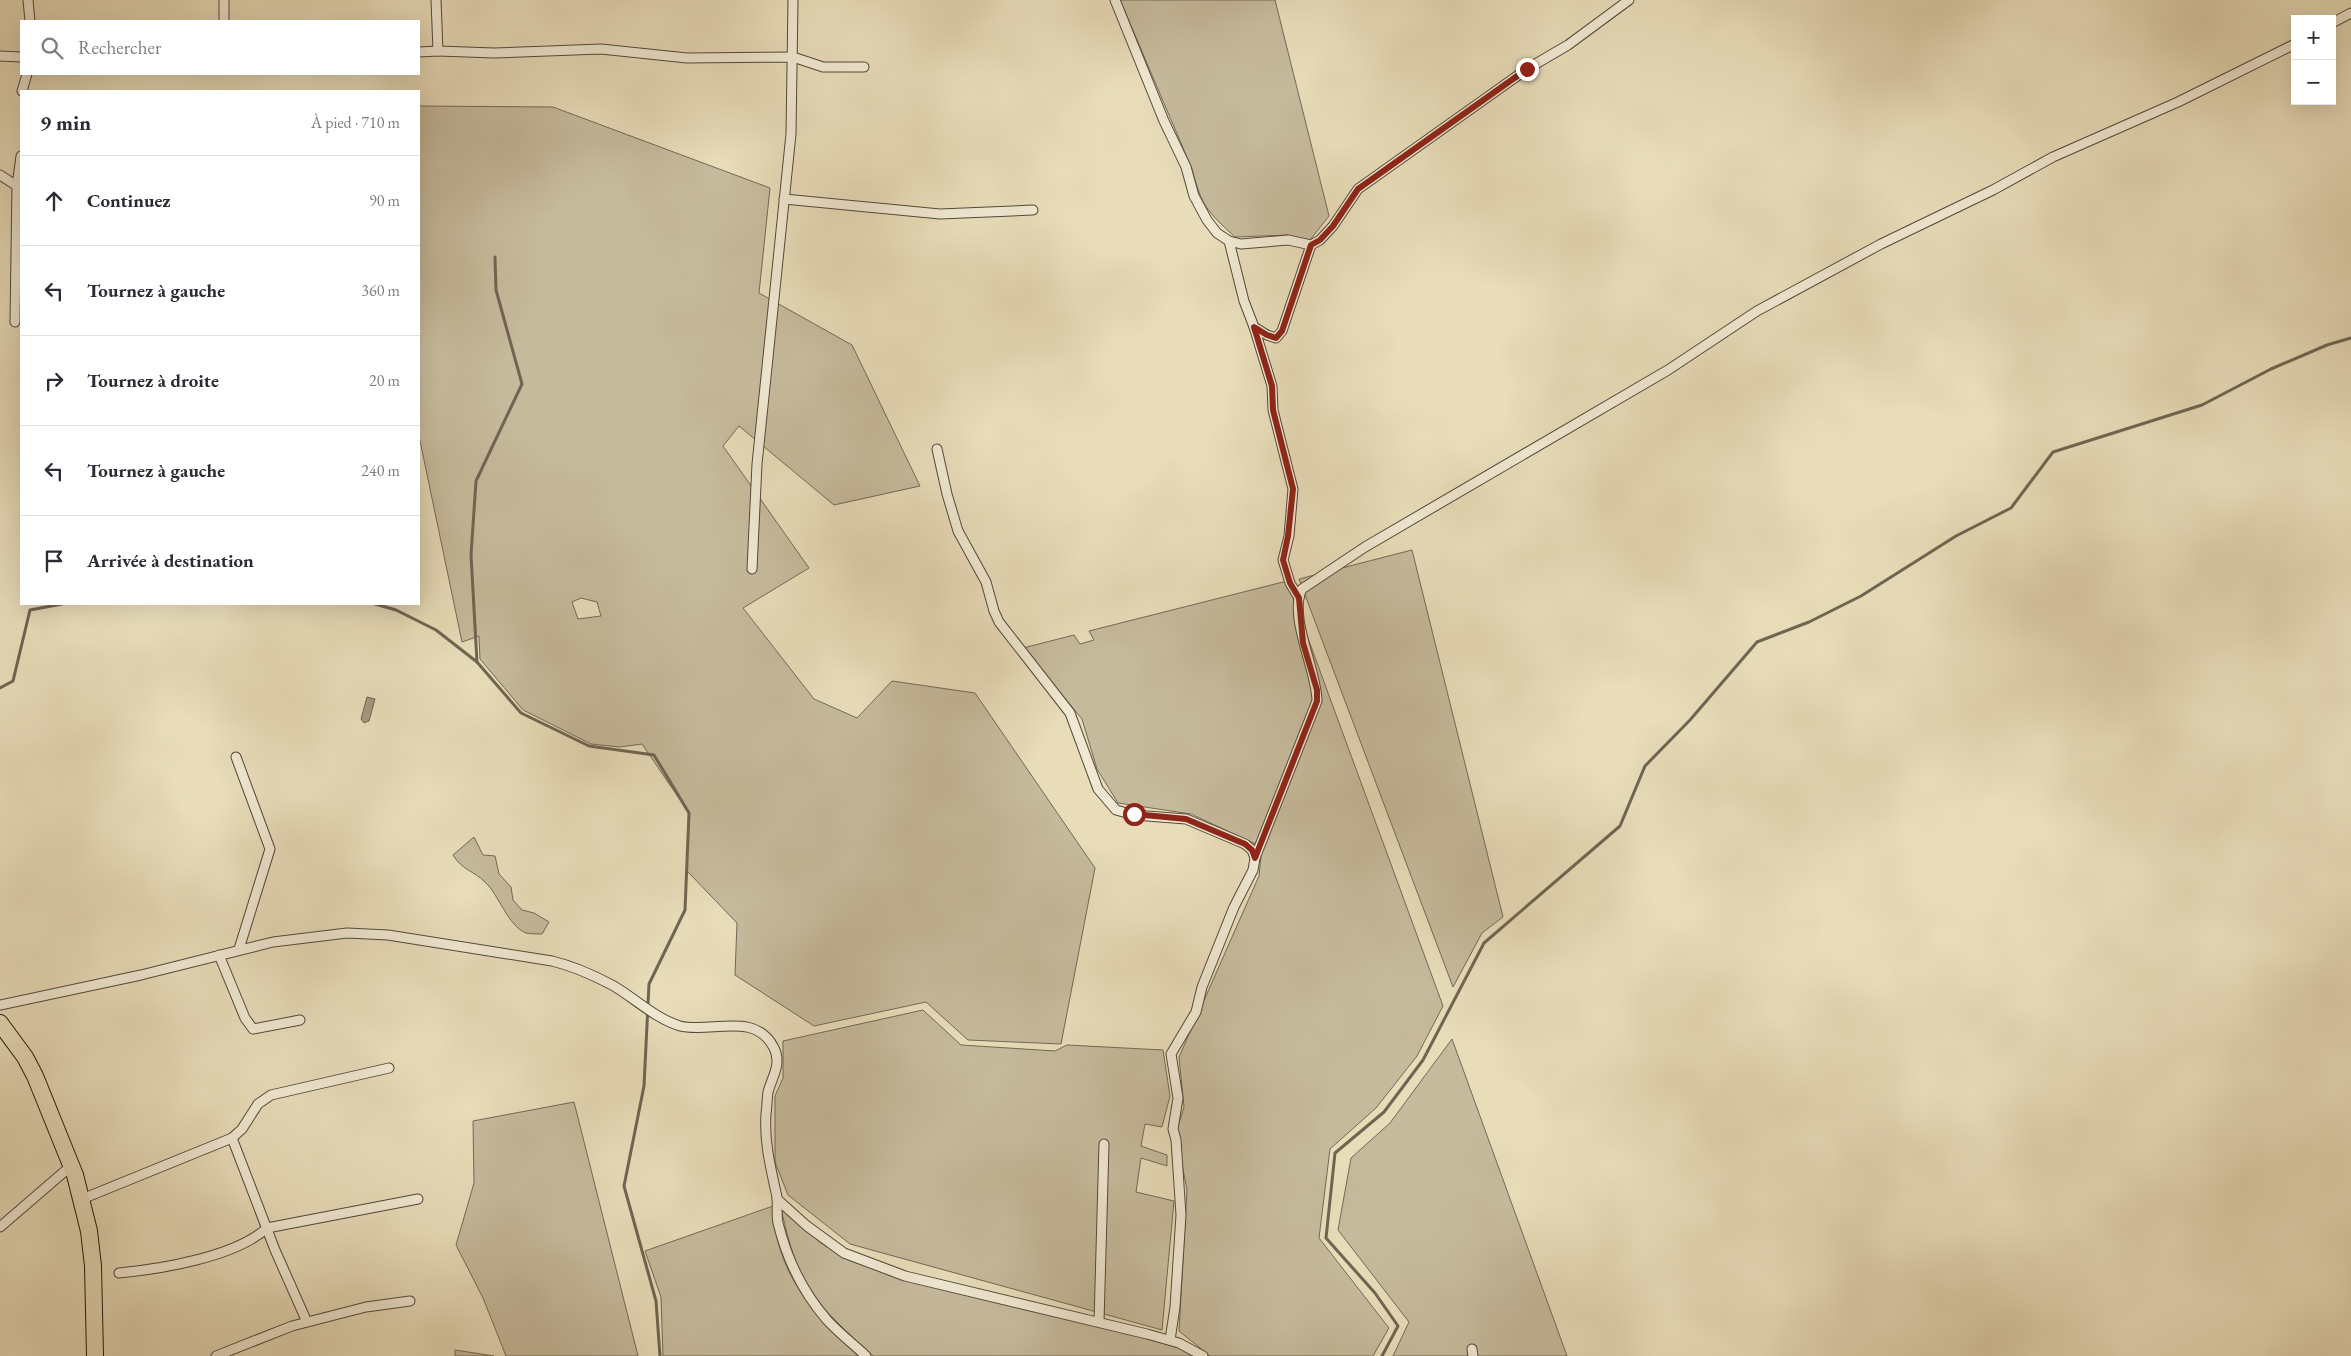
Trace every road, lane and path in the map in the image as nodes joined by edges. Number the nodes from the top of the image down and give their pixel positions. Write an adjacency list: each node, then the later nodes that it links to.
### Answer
1 (28, 0): 8 (street)
2 (224, 0): 9 (street)
3 (436, 0): 12 (street)
4 (793, 0): 16 (street)
5 (1115, 0): 25 (street)
6 (1629, 0): 26 (street)
7 (2351, 13): 10 (street)
8 (30, 20)
9 (224, 20)
10 (2336, 21)
11 (2291, 46): 31 (street)
12 (438, 51): 13 (street); 16 (street)
13 (420, 52)
14 (0, 56): 15 (street)
15 (20, 57)
16 (793, 57): 17 (street); 23 (street)
17 (864, 67)
18 (27, 75): 19 (street)
19 (22, 90)
20 (20, 164): 22 (street)
21 (0, 175): 22 (street)
22 (17, 186): 27 (street)
23 (784, 200): 24 (street); 30 (street)
24 (1032, 210)
25 (1229, 241): 26 (street); 28 (street)
26 (1311, 245): 28 (street)
27 (15, 322)
28 (1254, 327): 31 (street)
29 (937, 449): 33 (street)
30 (752, 569)
31 (1299, 598): 33 (street)
32 (236, 757): 34 (street)
33 (1255, 858): 52 (street)
34 (239, 950): 35 (street); 44 (street)
35 (218, 955): 36 (street); 37 (street)
36 (0, 1005)
37 (300, 1020)
38 (0, 1023): 42 (highway)
39 (389, 1068): 40 (street)
40 (232, 1138): 43 (street); 47 (street)
41 (1104, 1144): 51 (street)
42 (72, 1165): 43 (highway); 46 (street)
43 (82, 1199): 53 (highway)
44 (777, 1199): 51 (street); 55 (street)
45 (418, 1200): 47 (street)
46 (0, 1227)
47 (267, 1228): 48 (street); 50 (street)
48 (119, 1273)
49 (410, 1301): 50 (street)
50 (307, 1322): 54 (street)
51 (1099, 1322): 52 (street)
52 (1170, 1340): 56 (street)
53 (95, 1356)
54 (216, 1356)
55 (866, 1356)
56 (1203, 1356)

